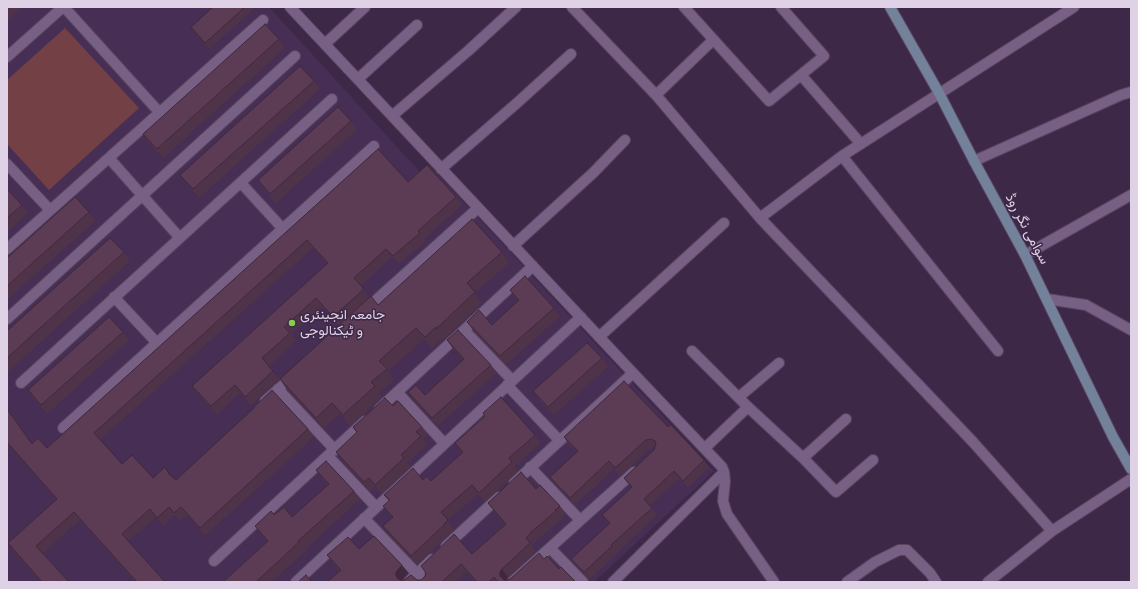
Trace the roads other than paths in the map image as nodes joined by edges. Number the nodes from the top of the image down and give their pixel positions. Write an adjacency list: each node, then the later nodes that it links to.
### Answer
1 (63, 7): 16 (street); 23 (street)
2 (290, 7): 13 (street)
3 (365, 7): 13 (street)
4 (516, 7): 24 (street)
5 (572, 7): 20 (street)
6 (684, 7): 12 (street)
7 (780, 7): 17 (street)
8 (1074, 7): 21 (street)
9 (892, 8): 21 (street, سوامی نگر روڈ)
10 (263, 20): 23 (street)
11 (417, 25): 18 (street)
12 (713, 40): 17 (street); 20 (street)
13 (325, 44): 18 (street)
14 (571, 54): 32 (street)
15 (295, 56): 36 (street)
16 (7, 57)
17 (801, 75): 26 (street)
18 (358, 79): 24 (street)
19 (1131, 92): 30 (street)
20 (656, 94): 39 (street)
21 (939, 94): 26 (street); 30 (street, سوامی نگر روڈ)
22 (332, 99): 34 (street)
23 (160, 113): 29 (street)
24 (392, 116): 32 (street)
25 (625, 140): 43 (street)
26 (861, 144): 28 (street)
27 (374, 146): 41 (street)
28 (842, 156): 39 (street); 57 (street)
29 (109, 158): 36 (street); 38 (street)
30 (974, 161): 45 (street, سوامی نگر روڈ)
31 (7, 164): 33 (street)
32 (442, 169): 37 (street)
33 (11, 174): 38 (street)
34 (240, 183): 41 (street); 42 (street)
35 (1131, 195): 45 (street)
36 (142, 196): 42 (street); 51 (street)
37 (478, 208): 43 (street); 49 (street)
38 (50, 210): 44 (street)
39 (760, 218): 84 (street)
40 (724, 223): 54 (street)
41 (283, 229): 55 (street)
42 (180, 238): 47 (street)
43 (514, 246): 46 (street)
44 (7, 249)
45 (1025, 255): 48 (street, سوامی نگر روڈ)
46 (533, 266): 50 (street); 52 (street)
47 (114, 297): 55 (street); 61 (street)
48 (1047, 299): 53 (street); 77 (street, سوامی نگر روڈ)
49 (360, 315)
50 (581, 317): 54 (street); 62 (street)
51 (7, 319)
52 (464, 330): 62 (street); 64 (street)
53 (1131, 330)
54 (599, 337): 60 (street)
55 (157, 343): 69 (street)
56 (692, 351): 65 (street)
57 (998, 351)
58 (779, 363): 65 (street)
59 (301, 368): 63 (street)
60 (633, 373): 70 (street); 72 (street)
61 (21, 383)
62 (509, 383): 70 (street); 71 (street)
63 (278, 390): 66 (street); 73 (street)
64 (396, 392): 71 (street); 73 (street)
65 (739, 397): 67 (street)
66 (260, 405)
67 (748, 407): 72 (street); 74 (street)
68 (846, 419): 74 (street)
69 (63, 428)
70 (559, 440): 78 (street)
71 (444, 443): 81 (street)
72 (705, 448): 79 (street)
73 (331, 453): 81 (street); 86 (street)
74 (803, 458): 75 (street)
75 (873, 460)
76 (644, 463): 83 (street)
77 (1130, 465)
78 (530, 467): 83 (street); 87 (street)
79 (724, 472): 93 (street); 94 (street)
80 (1131, 479): 84 (street)
81 (376, 507): 82 (street)
82 (364, 518): 87 (street); 89 (street)
83 (580, 520): 85 (street)
84 (1052, 531): 97 (street)
85 (550, 548): 88 (street); 92 (street)
86 (214, 561)
87 (417, 573): 90 (street); 91 (street)
88 (519, 580)
89 (296, 582)
90 (408, 582)
91 (425, 582)
92 (583, 582)
93 (613, 582)
94 (774, 582)
95 (847, 582): 96 (street)
96 (936, 582)
97 (988, 582)

